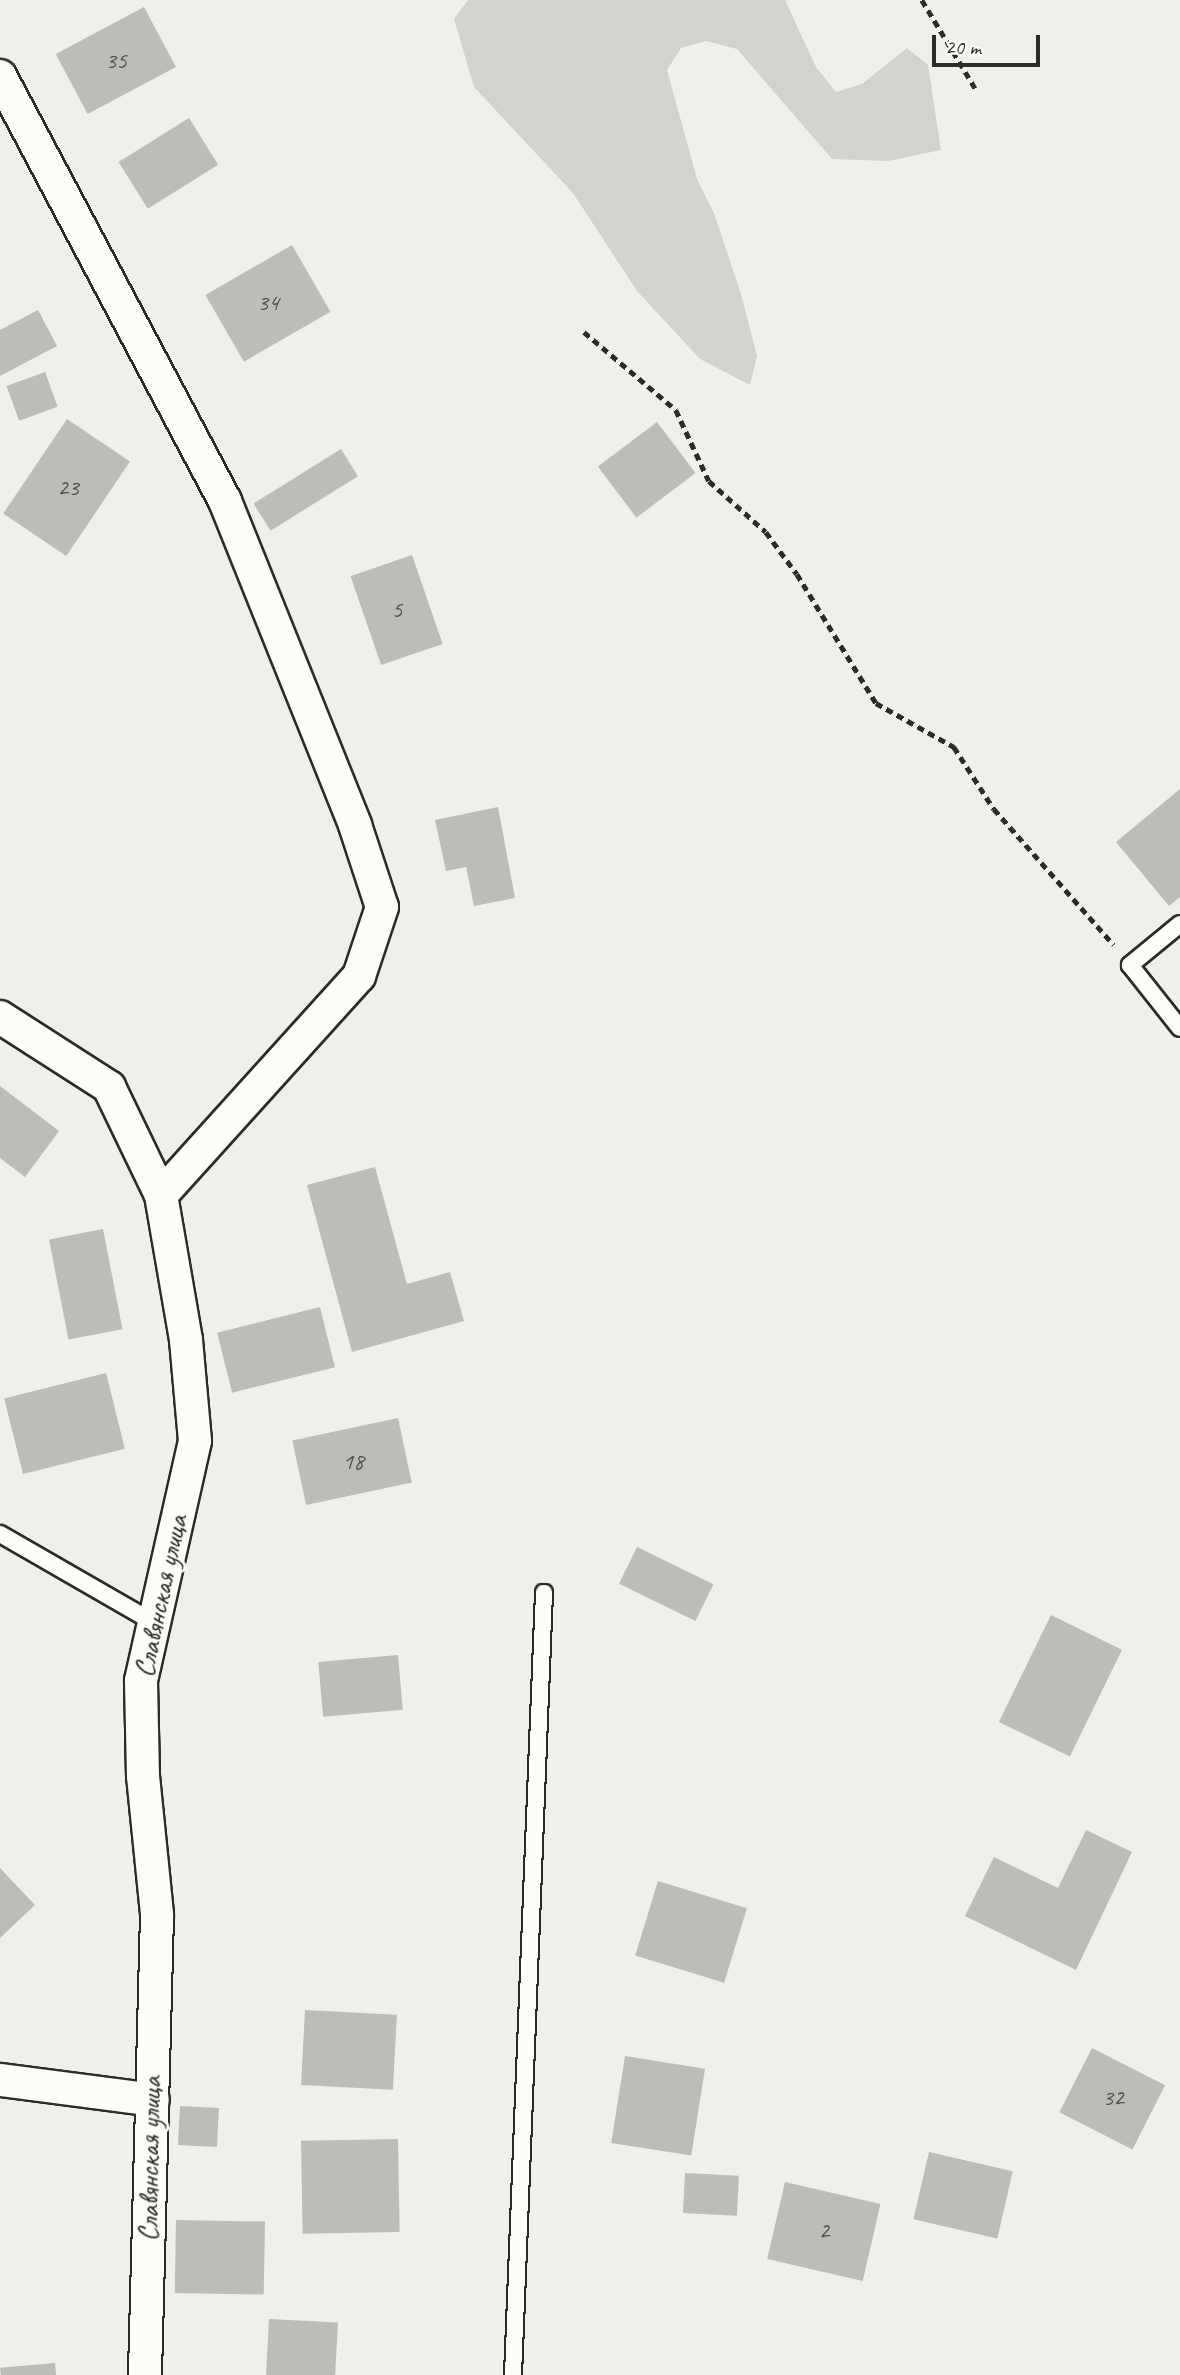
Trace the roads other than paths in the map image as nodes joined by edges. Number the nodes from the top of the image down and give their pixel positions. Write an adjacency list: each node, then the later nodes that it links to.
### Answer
1 (0, 76): 5 (street)
2 (1180, 924): 4 (lane)
3 (0, 1017): 5 (street, Славянская улица)
4 (1180, 1028)
5 (161, 1195): 8 (street, Славянская улица)
6 (0, 1534): 8 (lane)
7 (544, 1593): 12 (lane)
8 (151, 1621): 10 (street, Славянская улица)
9 (0, 2080): 10 (street)
10 (153, 2100): 11 (street, Славянская улица)
11 (145, 2375)
12 (513, 2375)

